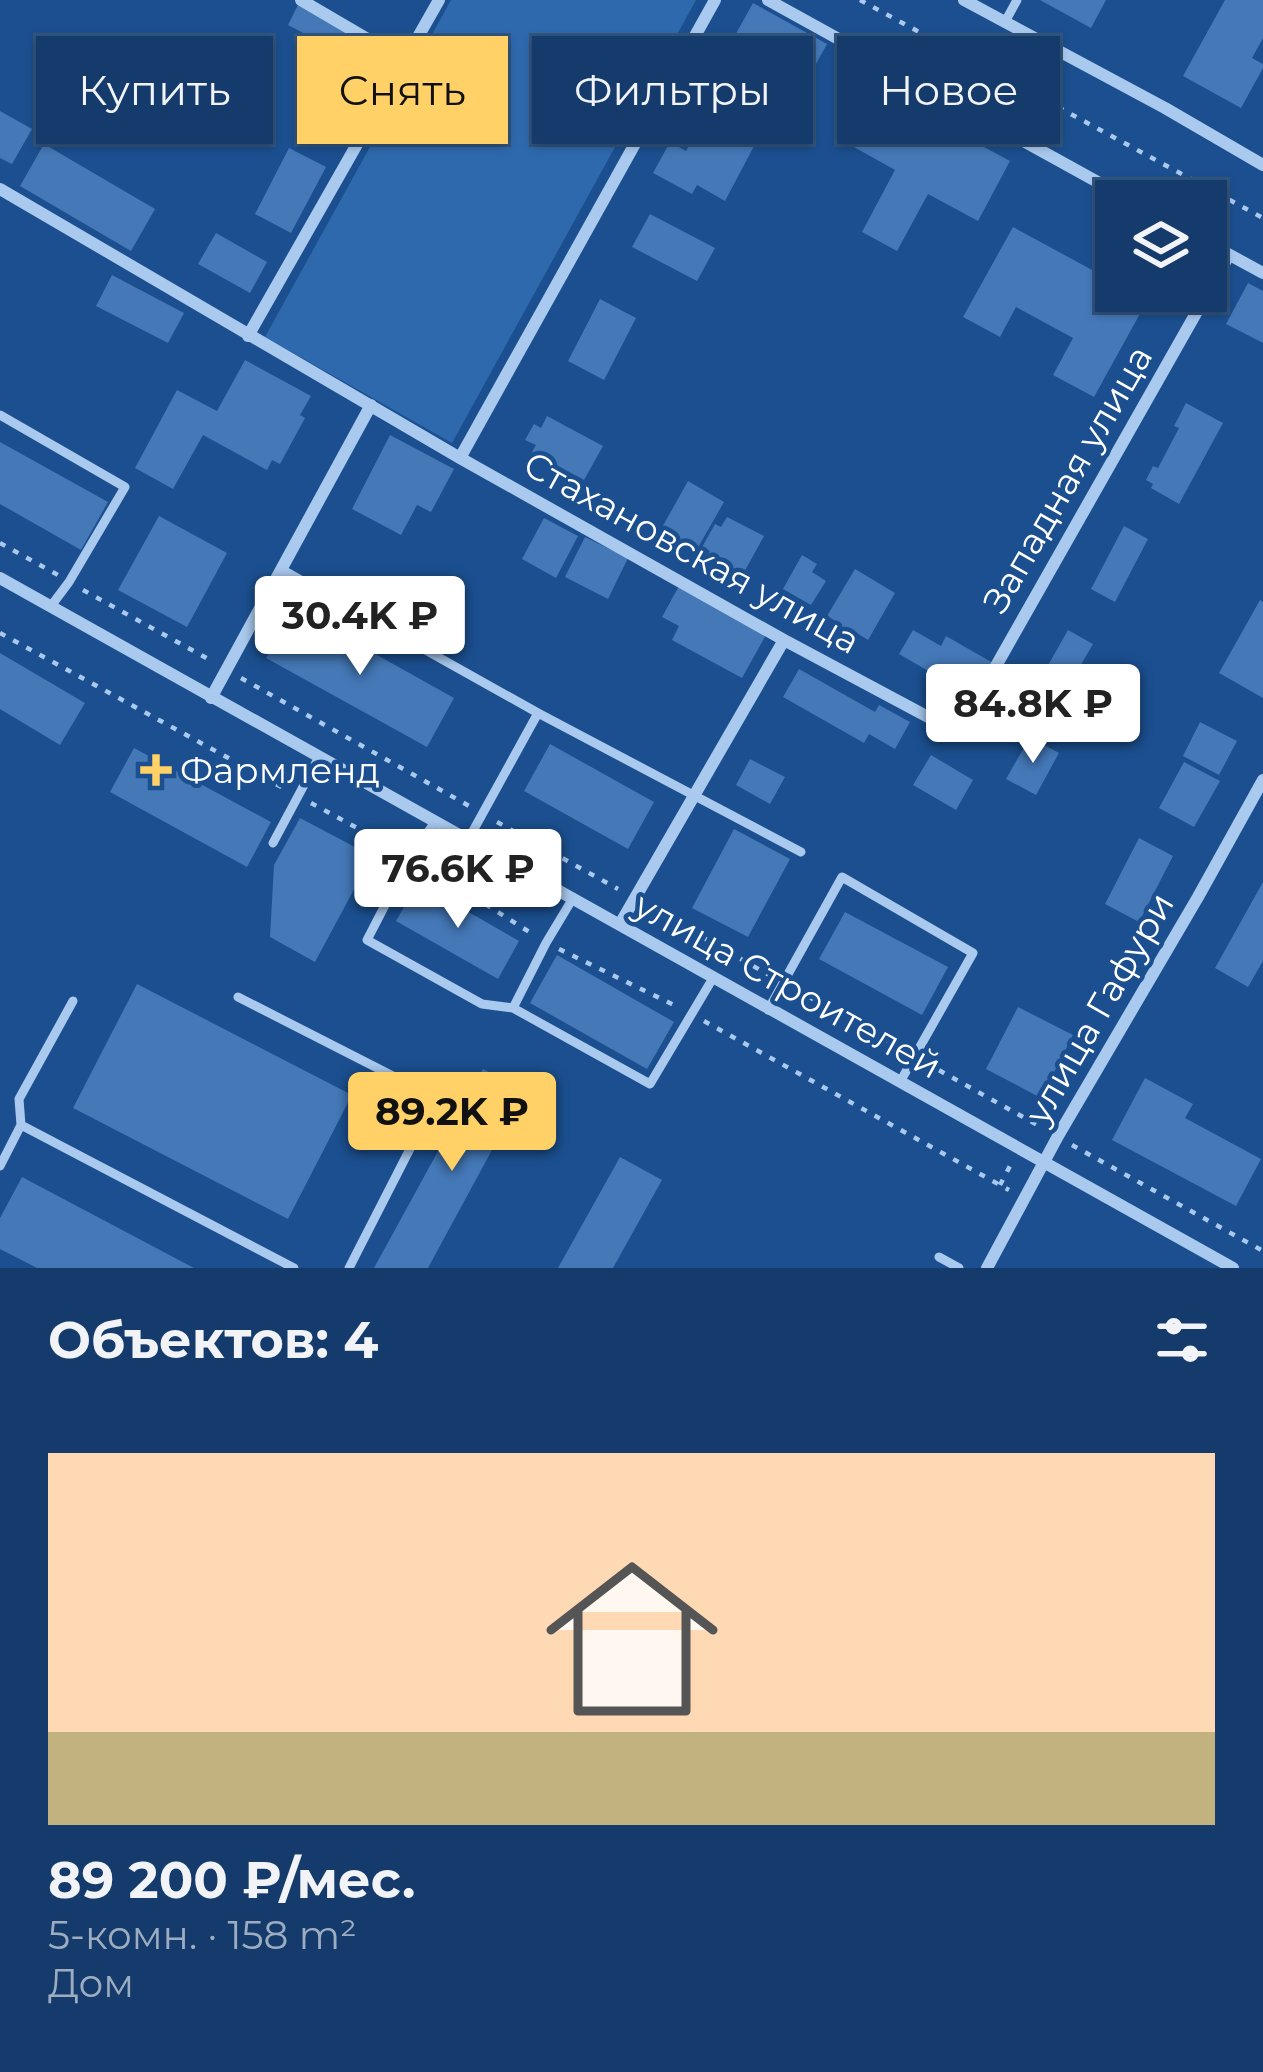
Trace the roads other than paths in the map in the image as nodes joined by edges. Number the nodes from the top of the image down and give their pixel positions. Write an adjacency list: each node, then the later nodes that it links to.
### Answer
1 (301, 0): 8 (street)
2 (439, 0): 9 (street)
3 (715, 0): 19 (street)
4 (768, 0): 12 (street)
5 (964, 0): 7 (street)
6 (1017, 0): 7 (lane)
7 (1005, 22): 11 (street)
8 (362, 36)
9 (419, 36)
10 (358, 144): 16 (street)
11 (1263, 165)
12 (1095, 181)
13 (0, 189): 16 (street, Стахановская улица)
14 (1229, 255): 15 (street); 26 (street, Западная улица)
15 (1263, 272)
16 (248, 336): 17 (street, Стахановская улица)
17 (371, 405): 19 (street, Стахановская улица); 20 (street)
18 (0, 415): 22 (lane)
19 (460, 458): 23 (street, Стахановская улица)
20 (281, 569): 24 (street); 25 (lane)
21 (0, 578): 22 (street, улица Строителей)
22 (51, 606): 24 (street, улица Строителей)
23 (784, 640): 26 (street, Стахановская улица); 29 (street)
24 (211, 698): 27 (street, улица Строителей)
25 (538, 713): 29 (lane); 31 (lane)
26 (958, 733)
27 (319, 757): 30 (street, улица Строителей); 32 (lane)
28 (1263, 779): 43 (street, улица Гафури)
29 (694, 795): 33 (lane); 35 (street)
30 (435, 822): 31 (street, улица Строителей); 39 (lane)
31 (468, 840): 34 (street, улица Строителей)
32 (273, 843)
33 (801, 852)
34 (573, 898): 35 (street, улица Строителей); 39 (lane)
35 (620, 924): 36 (street, улица Строителей)
36 (712, 978): 39 (lane); 40 (street, улица Строителей)
37 (238, 997): 47 (lane)
38 (73, 1000): 42 (lane)
39 (513, 1008)
40 (768, 1010): 41 (street, улица Строителей); 41 (lane)
41 (900, 1082): 43 (street, улица Строителей)
42 (21, 1125): 44 (lane); 46 (lane)
43 (1045, 1162): 49 (street, улица Гафури); 50 (street, улица Строителей)
44 (0, 1166)
45 (939, 1257): 48 (lane)
46 (294, 1268)
47 (349, 1268)
48 (959, 1268)
49 (987, 1268)
50 (1233, 1268)

